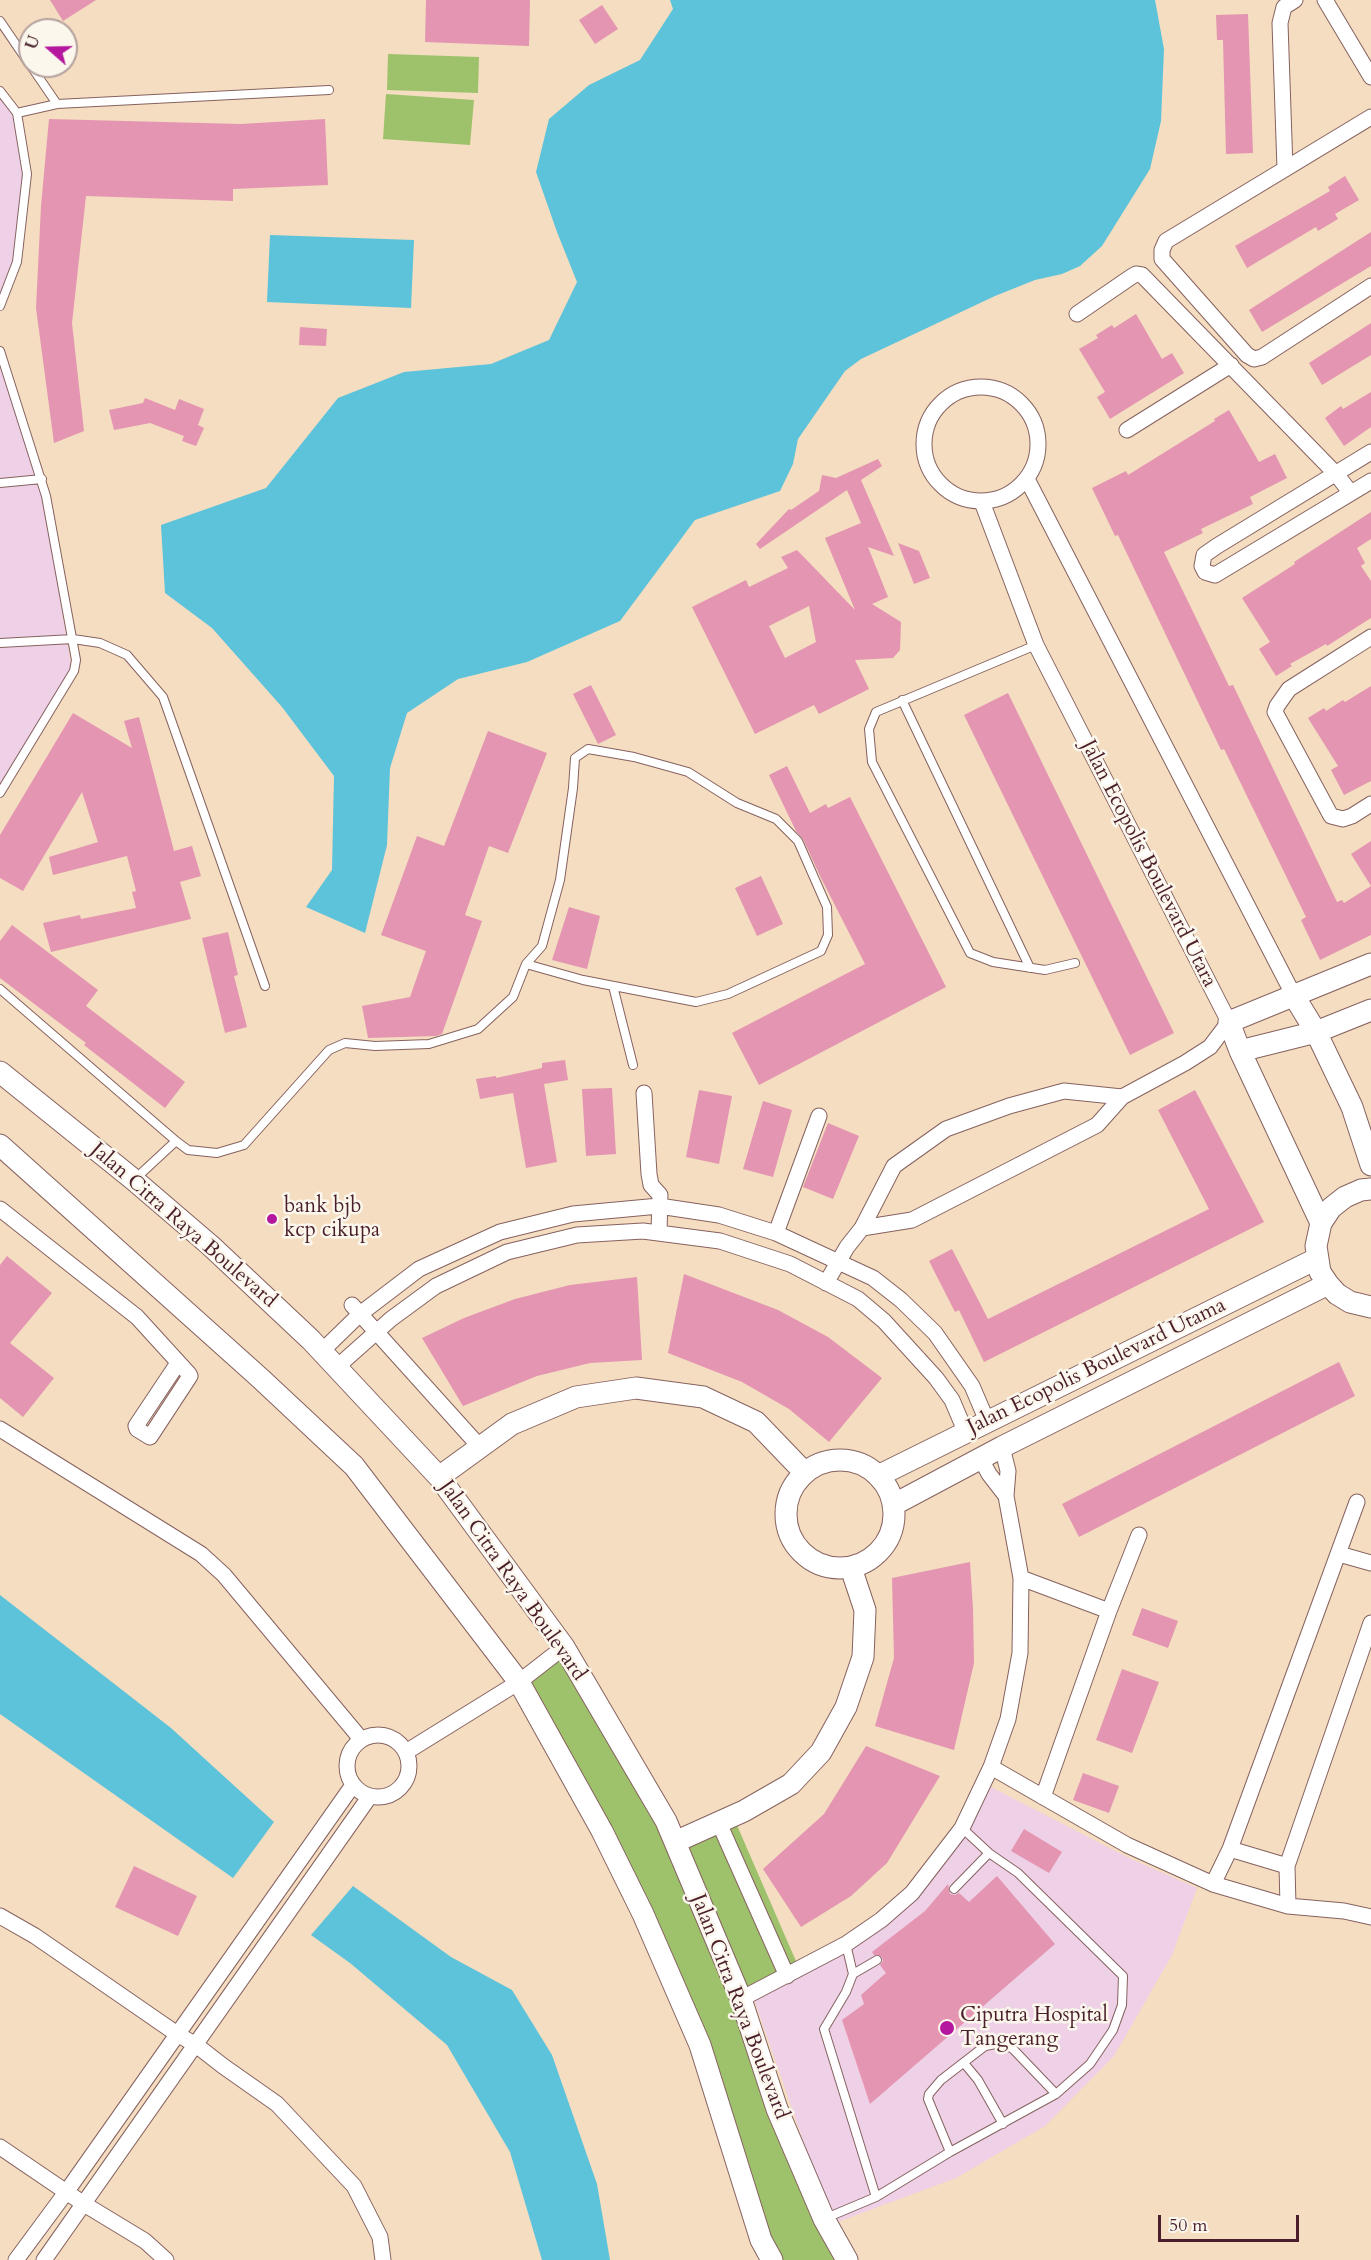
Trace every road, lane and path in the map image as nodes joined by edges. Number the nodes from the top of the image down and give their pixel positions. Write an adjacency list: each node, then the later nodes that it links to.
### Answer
1 (1295, 0): 12 (street)
2 (1325, 0): 5 (street)
3 (0, 21): 4 (lane)
4 (18, 47)
5 (1371, 77)
6 (39, 78): 9 (lane)
7 (329, 90): 9 (lane)
8 (0, 91): 10 (lane)
9 (57, 104): 10 (lane)
10 (17, 114): 14 (lane)
11 (1371, 117): 12 (street)
12 (1285, 169): 13 (street)
13 (1371, 286)
14 (0, 306)
15 (1077, 314): 17 (street)
16 (0, 351): 21 (lane)
17 (1231, 365): 18 (street); 20 (street)
18 (1127, 430)
19 (1371, 452): 20 (street)
20 (1336, 474): 25 (street); 25 (street)
21 (42, 479): 24 (lane); 28 (lane)
22 (1027, 479): 26 (street); 26 (street); 41 (street)
23 (1371, 481): 25 (street)
24 (0, 483)
25 (1351, 493)
26 (982, 502): 30 (street, Jalan Ecopolis Boulevard Utara)
27 (1371, 637): 33 (street)
28 (73, 639): 29 (lane); 32 (lane); 38 (lane)
29 (0, 643)
30 (1036, 645): 31 (lane); 43 (street, Jalan Ecopolis Boulevard Utara)
31 (902, 700): 37 (lane); 37 (lane)
32 (0, 793)
33 (1371, 804)
34 (1075, 963): 37 (lane)
35 (526, 964): 39 (lane); 39 (lane); 52 (lane)
36 (1371, 964): 41 (street)
37 (1030, 968)
38 (265, 986)
39 (613, 986): 47 (lane)
40 (0, 989): 52 (lane)
41 (1294, 996): 43 (street); 44 (street)
42 (1371, 1010): 44 (street)
43 (1229, 1022): 45 (street); 46 (street, Jalan Ecopolis Boulevard Utara)
44 (1316, 1032): 46 (street); 54 (street)
45 (1210, 1047): 46 (street); 50 (street)
46 (1240, 1051): 59 (street, Jalan Ecopolis Boulevard Utara)
47 (633, 1065)
48 (0, 1072): 55 (street, Jalan Citra Raya Boulevard)
49 (644, 1093): 57 (street)
50 (1122, 1097): 60 (street); 60 (street)
51 (819, 1116): 62 (street)
52 (176, 1141): 55 (lane)
53 (0, 1145): 93 (street)
54 (1371, 1165)
55 (134, 1180): 70 (street, Jalan Citra Raya Boulevard)
56 (1371, 1189): 59 (street)
57 (659, 1206): 61 (street); 62 (street); 68 (street)
58 (0, 1209): 71 (street)
59 (1321, 1223): 63 (street)
60 (862, 1228): 64 (street)
61 (659, 1233): 65 (street); 69 (street)
62 (776, 1233): 64 (street)
63 (1316, 1259): 66 (street); 73 (street, Jalan Ecopolis Boulevard Utama)
64 (839, 1260): 65 (street); 73 (street)
65 (826, 1282): 75 (street)
66 (1328, 1284): 67 (street); 77 (street, Jalan Ecopolis Boulevard Utama)
67 (1371, 1307)
68 (356, 1310): 69 (street); 70 (street)
69 (376, 1332): 72 (street); 76 (street)
70 (322, 1351): 72 (street, Jalan Citra Raya Boulevard)
71 (178, 1363)
72 (337, 1367): 81 (street, Jalan Citra Raya Boulevard)
73 (987, 1421): 75 (street, Jalan Ecopolis Boulevard Utama)
74 (0, 1429): 94 (street)
75 (966, 1433): 80 (street, Jalan Ecopolis Boulevard Utama)
76 (480, 1447): 79 (street); 81 (street)
77 (1002, 1447): 78 (street, Jalan Ecopolis Boulevard Utama); 82 (street)
78 (981, 1459): 82 (street); 84 (street, Jalan Ecopolis Boulevard Utama)
79 (805, 1473): 80 (street); 88 (street)
80 (878, 1476): 84 (street)
81 (439, 1477): 92 (street, Jalan Citra Raya Boulevard)
82 (1006, 1496): 89 (street)
83 (1358, 1502): 86 (street)
84 (893, 1505): 88 (street)
85 (1139, 1535): 90 (street)
86 (1339, 1554): 87 (street); 103 (street)
87 (1371, 1563)
88 (851, 1568): 100 (street)
89 (1021, 1578): 90 (street); 96 (street)
90 (1108, 1611): 99 (street)
91 (1371, 1623): 105 (street)
92 (564, 1647): 93 (street); 102 (street, Jalan Citra Raya Boulevard)
93 (519, 1682): 95 (street); 131 (street)
94 (361, 1739): 95 (street); 97 (street)
95 (406, 1752): 98 (street)
96 (992, 1767): 99 (street); 101 (street)
97 (353, 1785): 98 (street); 116 (street)
98 (370, 1796): 117 (street)
99 (1043, 1797): 106 (street)
100 (719, 1823): 102 (street); 114 (street)
101 (962, 1828): 104 (lane); 111 (street)
102 (675, 1842): 115 (street, Jalan Citra Raya Boulevard)
103 (1230, 1849): 105 (street); 106 (street)
104 (989, 1853): 107 (lane); 119 (lane)
105 (1287, 1866): 108 (street)
106 (1213, 1884): 108 (street)
107 (954, 1889)
108 (1288, 1906): 110 (street)
109 (0, 1916): 116 (street)
110 (1371, 1917)
111 (846, 1944): 113 (lane); 114 (street)
112 (877, 1960): 113 (lane)
113 (853, 1974): 124 (lane)
114 (787, 1976): 115 (street)
115 (741, 1999): 126 (street, Jalan Citra Raya Boulevard)
116 (177, 2034): 117 (street); 123 (street)
117 (196, 2044): 125 (street); 130 (street)
118 (964, 2063): 119 (lane); 120 (lane); 122 (lane)
119 (1056, 2094): 120 (lane)
120 (1003, 2124): 122 (lane)
121 (0, 2147): 123 (street)
122 (950, 2152): 124 (lane)
123 (67, 2191): 125 (street); 127 (street)
124 (876, 2197): 126 (lane)
125 (84, 2204): 128 (street); 129 (street)
126 (824, 2219): 132 (street, Jalan Citra Raya Boulevard)
127 (16, 2260)
128 (44, 2260)
129 (166, 2260)
130 (383, 2260)
131 (772, 2260)
132 (847, 2260)

